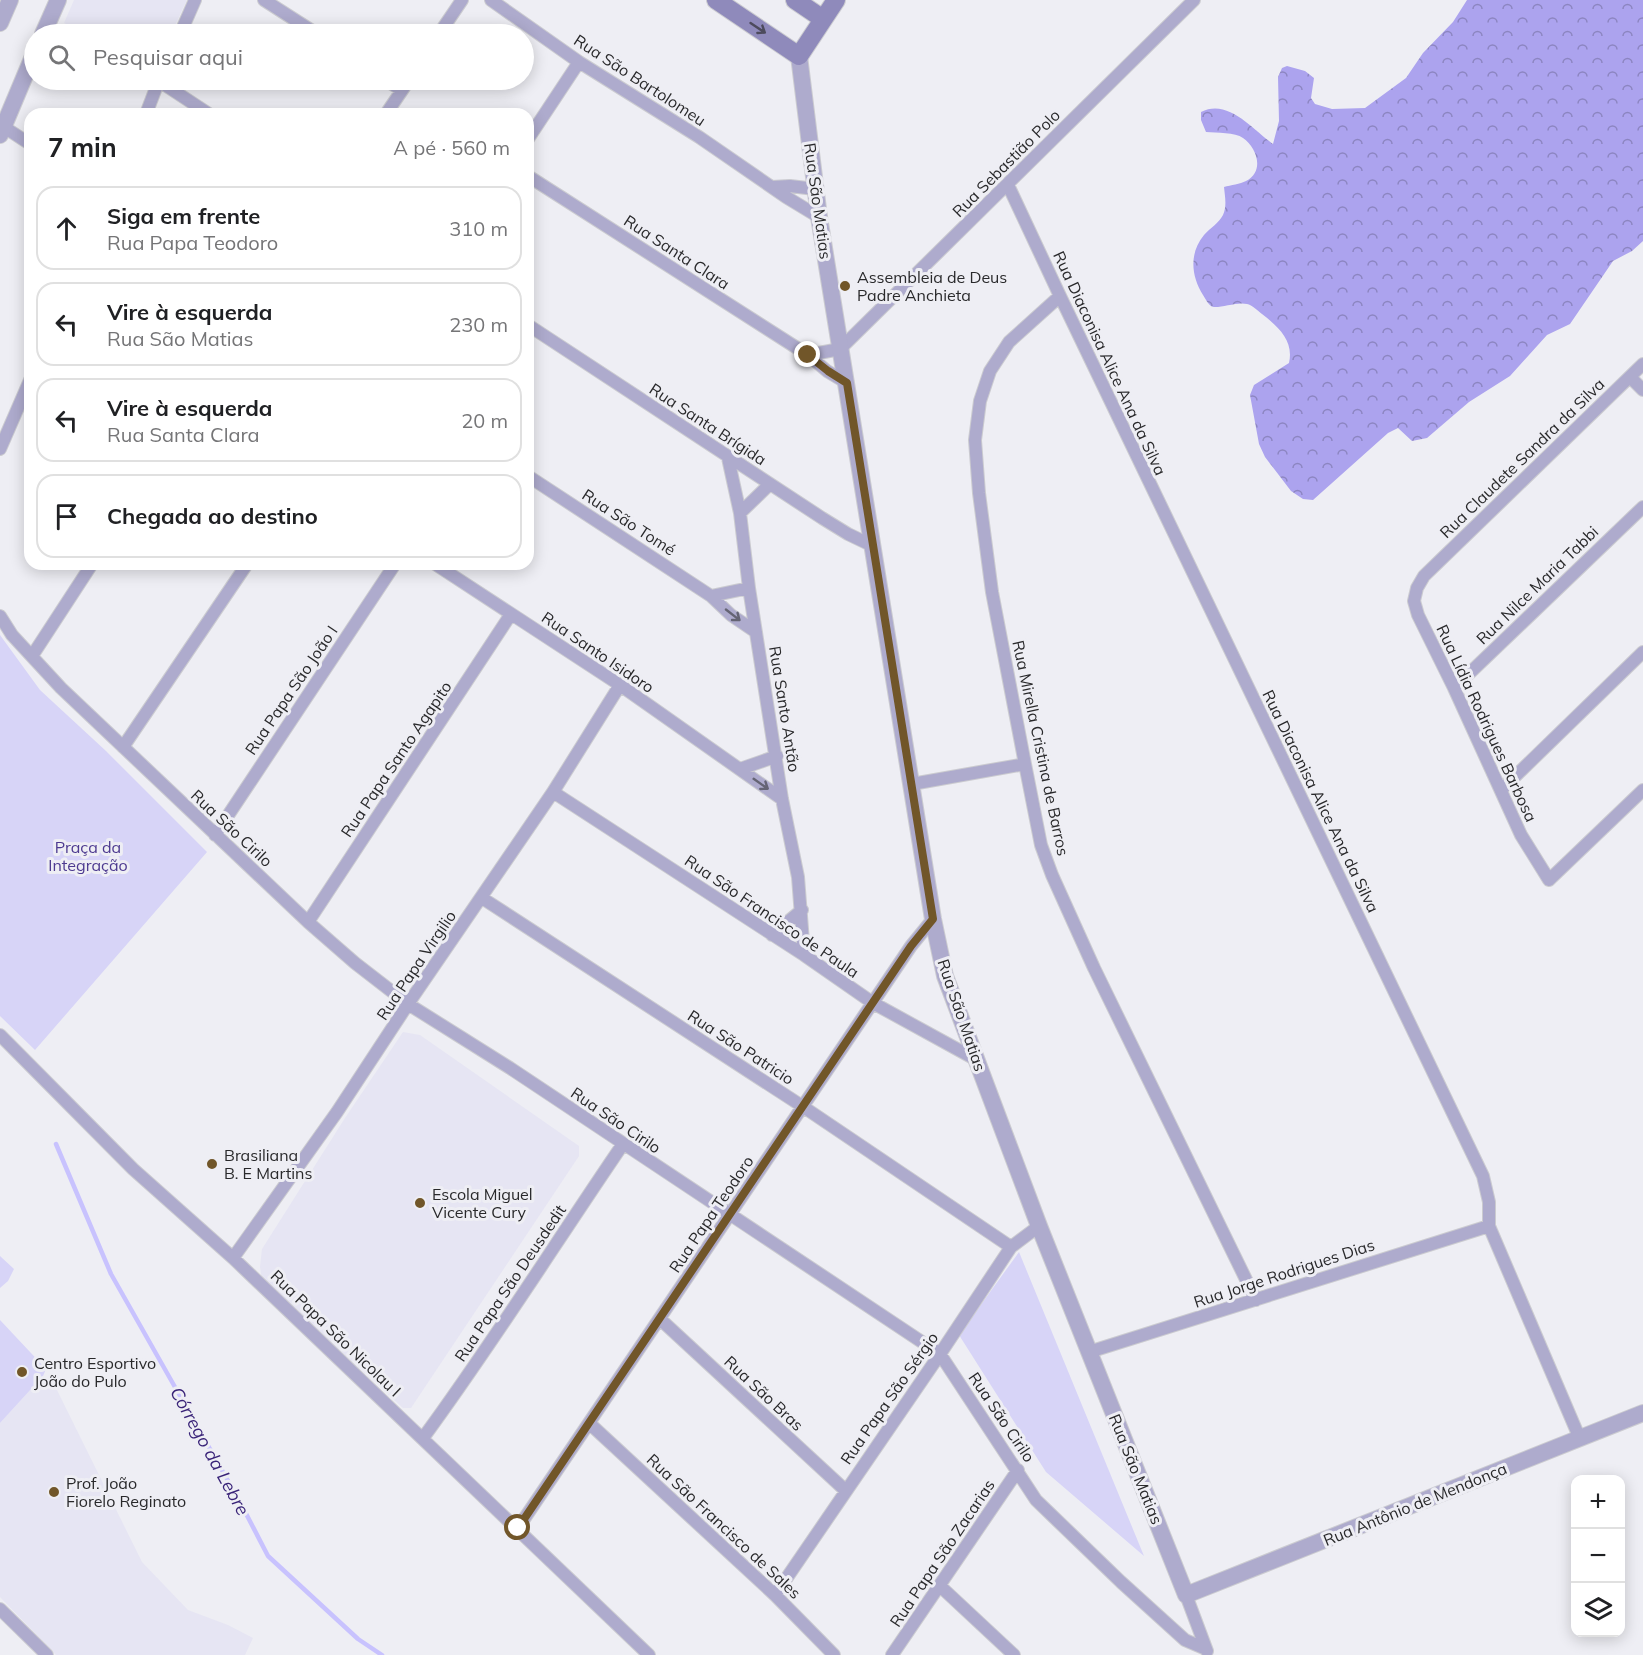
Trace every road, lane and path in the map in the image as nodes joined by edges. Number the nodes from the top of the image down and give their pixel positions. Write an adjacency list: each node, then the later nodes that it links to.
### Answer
1 (10, 0): 12 (street)
2 (58, 0): 13 (street)
3 (195, 0): 14 (street)
4 (264, 0): 15 (street)
5 (462, 0): 16 (street)
6 (491, 0): 17 (street, Rua São Bartolomeu)
7 (716, 0): 19 (main road, one-way to 19)
8 (795, 0): 11 (main road)
9 (836, 0): 11 (main road)
10 (1194, 0): 32 (street, Rua Sebastião Polo)
11 (823, 19): 19 (main road)
12 (0, 23)
13 (47, 24)
14 (184, 24)
15 (301, 24)
16 (446, 24)
17 (525, 24)
18 (534, 30): 20 (street, Rua São Bartolomeu)
19 (799, 56): 34 (street, Rua São Matias)
20 (579, 62): 28 (street); 33 (street, Rua São Bartolomeu)
21 (24, 78): 29 (street)
22 (155, 90): 25 (street)
23 (173, 90): 26 (street)
24 (402, 90): 27 (street)
25 (148, 108)
26 (199, 108)
27 (390, 108)
28 (534, 130)
29 (2, 131): 30 (street)
30 (24, 141)
31 (534, 180): 39 (street, Rua Santa Clara)
32 (1008, 185): 36 (street, Rua Diaconisa Alice Ana da Silva); 38 (street, Rua Sebastião Polo)
33 (772, 187): 34 (street); 35 (street, Rua São Bartolomeu)
34 (815, 189): 35 (street, Rua São Matias)
35 (819, 217): 38 (street, Rua São Matias)
36 (1060, 296): 68 (street, Rua Mirella Cristina de Barros); 90 (street, Rua Diaconisa Alice Ana da Silva)
37 (534, 329): 46 (street, Rua Santa Brígida)
38 (840, 349): 39 (street); 42 (street, Rua São Matias)
39 (808, 355): 42 (street, Rua Santa Clara)
40 (1643, 364): 41 (street, Rua Claudete Sandra da Silva)
41 (1630, 377): 43 (street); 56 (street, Rua Claudete Sandra da Silva)
42 (847, 383): 51 (street, Rua São Matias)
43 (1643, 390)
44 (24, 394): 45 (street)
45 (0, 449)
46 (728, 458): 48 (street, Rua Santa Brígida); 50 (street, Rua Santo Antão)
47 (534, 480): 58 (street, Rua São Tomé)
48 (770, 484): 50 (street); 51 (street, Rua Santa Brígida)
49 (1643, 507): 65 (street, Rua Nilce Maria Tabbi)
50 (740, 513): 57 (street, Rua Santo Antão)
51 (873, 546): 70 (street, Rua São Matias)
52 (88, 570): 63 (street)
53 (244, 570): 66 (street)
54 (391, 570): 75 (street, Rua Papa São João I)
55 (444, 570): 59 (street, Rua Santo Isidoro)
56 (1424, 576): 65 (street, Rua Lídia Rodrigues Barbosa)
57 (749, 588): 58 (street); 61 (street, Rua Santo Antão)
58 (711, 596): 61 (street, Rua São Tomé, one-way to 61)
59 (511, 614): 64 (street, Rua Santo Isidoro); 79 (street, Rua Papa Santo Agapito)
60 (0, 616): 63 (street, Rua São Cirilo)
61 (756, 632): 67 (street, Rua Santo Antão)
62 (1643, 652): 71 (street)
63 (32, 656): 66 (street, Rua São Cirilo)
64 (620, 686): 69 (street, Rua Santo Isidoro); 73 (street, Rua Papa Virgilio)
65 (1454, 688): 71 (street, Rua Lídia Rodrigues Barbosa)
66 (123, 747): 75 (street, Rua São Cirilo)
67 (777, 756): 69 (street); 74 (street, Rua Santo Antão)
68 (1025, 764): 70 (street); 93 (street, Rua Mirella Cristina de Barros)
69 (740, 770): 74 (street, Rua Santo Isidoro, one-way to 74)
70 (912, 784): 78 (street, Rua São Matias)
71 (1501, 790): 72 (street, Rua Lídia Rodrigues Barbosa)
72 (1643, 790)
73 (553, 792): 76 (street, Rua Papa Virgilio); 80 (street, Rua São Francisco de Paula)
74 (783, 799): 77 (street, Rua Santo Antão)
75 (215, 835): 79 (street, Rua São Cirilo)
76 (482, 897): 83 (street, Rua Papa Virgilio); 86 (street, Rua São Patricio)
77 (802, 910): 80 (street); 81 (street, Rua Santo Antão)
78 (933, 919): 82 (street, Rua Papa Teodoro); 85 (street, Rua São Matias)
79 (308, 922): 83 (street, Rua São Cirilo)
80 (772, 935): 81 (street, Rua São Francisco de Paula)
81 (804, 955): 82 (street, Rua São Francisco de Paula)
82 (873, 1003): 85 (street, Rua São Francisco de Paula); 86 (street, Rua Papa Teodoro)
83 (408, 1004): 87 (street, Rua São Cirilo); 92 (street, Rua Papa Virgilio)
84 (0, 1035): 92 (street, Rua Papa São Nicolau I)
85 (976, 1060): 89 (street, Rua São Matias)
86 (802, 1106): 88 (street, Rua Papa Teodoro); 91 (street, Rua São Patricio)
87 (623, 1144): 88 (street, Rua São Cirilo); 99 (street, Rua Papa São Deusdedit)
88 (731, 1215): 94 (street, Rua Papa Teodoro); 96 (street, Rua São Cirilo)
89 (1039, 1226): 91 (street, Rua Papa São Sérgio); 95 (street, Rua São Matias)
90 (1489, 1226): 93 (street, Rua Jorge Rodrigues Dias); 100 (street, Rua Diaconisa Alice Ana da Silva)
91 (1011, 1247): 96 (street, Rua Papa São Sérgio)
92 (233, 1258): 99 (street, Rua Papa São Nicolau I)
93 (1256, 1300): 95 (street, Rua Jorge Rodrigues Dias)
94 (660, 1319): 98 (street, Rua Papa Teodoro); 102 (street, Rua São Bras)
95 (1089, 1352): 106 (street, Rua São Matias)
96 (940, 1354): 101 (street, Rua São Cirilo); 102 (street, Rua Papa São Sérgio)
97 (1643, 1413): 100 (street, Rua Antônio de Mendonça)
98 (589, 1423): 103 (street, Rua Papa Teodoro); 105 (street, Rua São Francisco de Sales)
99 (423, 1438): 103 (street, Rua Papa São Nicolau I)
100 (1580, 1439): 106 (street, Rua Antônio de Mendonça)
101 (1018, 1470): 104 (street, Rua Papa São Zacarias); 108 (street, Rua São Cirilo)
102 (845, 1490): 105 (street, Rua Papa São Sérgio)
103 (518, 1528): 110 (street, Rua Papa São Nicolau I)
104 (940, 1586): 112 (street, Rua Papa São Zacarias); 113 (street)
105 (775, 1595): 111 (street, Rua São Francisco de Sales)
106 (1186, 1595): 108 (street, Rua São Matias)
107 (0, 1609): 109 (street)
108 (1208, 1652)
109 (47, 1655)
110 (649, 1655)
111 (834, 1655)
112 (892, 1655)
113 (1014, 1655)

